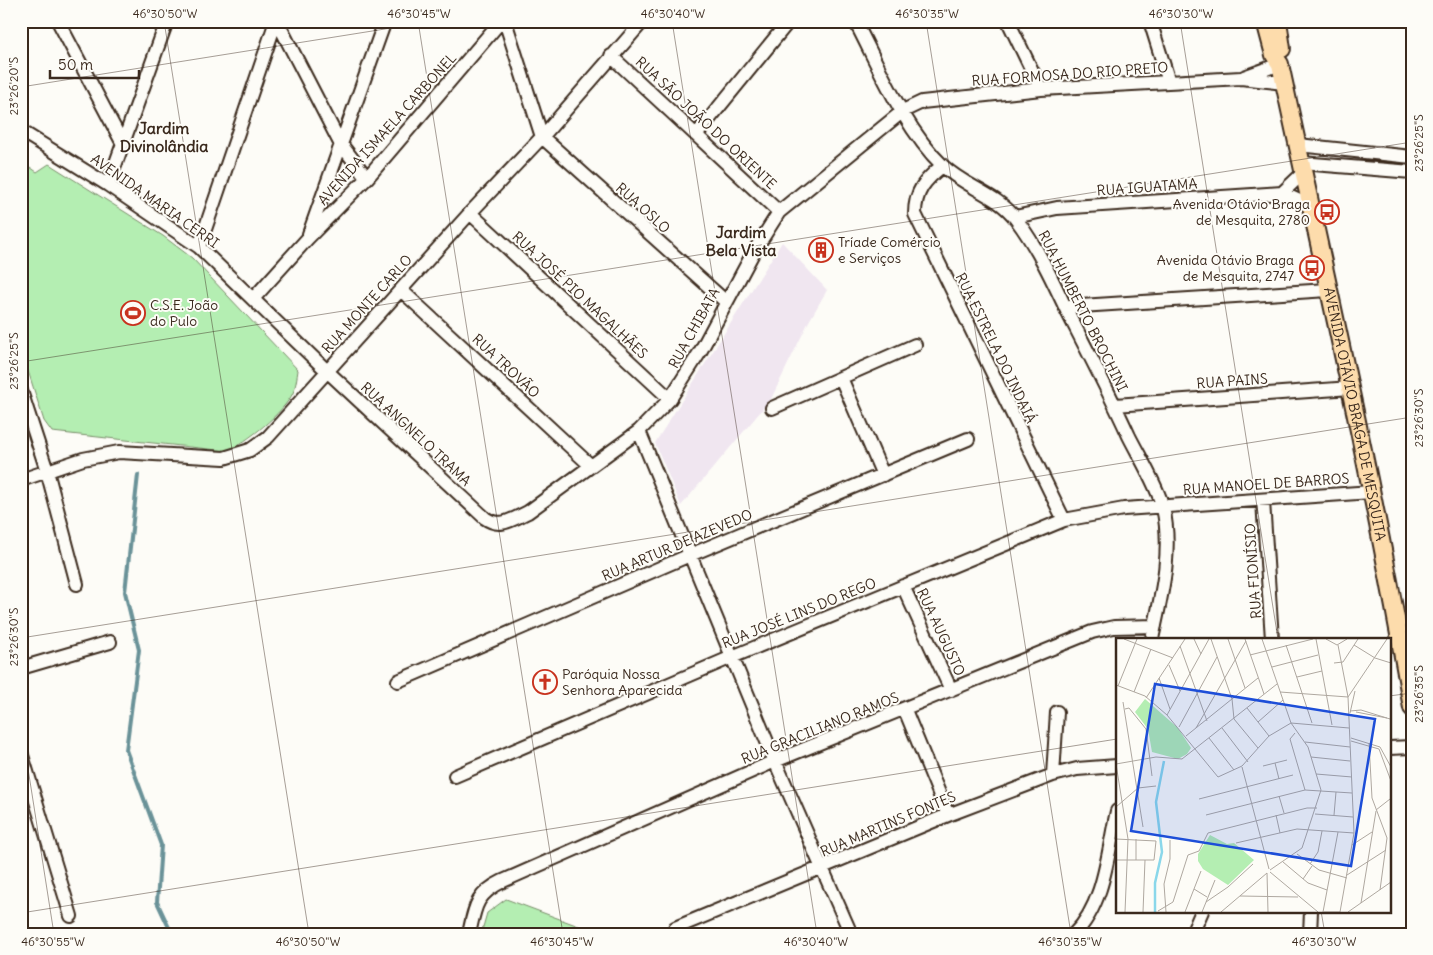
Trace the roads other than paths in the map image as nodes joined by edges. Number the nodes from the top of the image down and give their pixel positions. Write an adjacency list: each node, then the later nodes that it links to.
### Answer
1 (58, 21): 25 (street)
2 (167, 21): 25 (street)
3 (276, 21): 24 (street); 39 (street)
4 (385, 21): 24 (street)
5 (501, 21): 31 (street, AVENIDA ISMAELA CARBONEL)
6 (505, 21): 23 (street)
7 (643, 21): 14 (street, RUA MONTE CARLO)
8 (789, 21): 22 (street)
9 (855, 21): 20 (street, RUA HUMBERTO BROCHINI)
10 (1008, 21): 19 (street)
11 (1150, 21): 17 (street)
12 (1265, 21): 15 (main road, AVENIDA OTÁVIO BRAGA DE MESQUITA)
13 (1278, 21): 15 (main road, AVENIDA OTÁVIO BRAGA DE MESQUITA)
14 (611, 56): 22 (street, RUA SÃO JOÃO DO ORIENTE); 23 (street, RUA MONTE CARLO)
15 (1280, 64): 16 (street, RUA FORMOSA DO RIO PRETO); 18 (main road, AVENIDA OTÁVIO BRAGA DE MESQUITA)
16 (1241, 78): 17 (street, RUA FORMOSA DO RIO PRETO); 18 (street, RUA FORMOSA DO RIO PRETO)
17 (1169, 82): 19 (street, RUA FORMOSA DO RIO PRETO)
18 (1284, 83): 26 (main road, AVENIDA OTÁVIO BRAGA DE MESQUITA)
19 (1041, 89): 20 (street, RUA FORMOSA DO RIO PRETO)
20 (903, 111): 28 (street, RUA HUMBERTO BROCHINI); 35 (street, RUA CHIBATA)
21 (21, 131): 32 (street, AVENIDA MARIA CERRI)
22 (697, 134): 35 (street, RUA SÃO JOÃO DO ORIENTE)
23 (542, 137): 36 (street, RUA MONTE CARLO); 43 (street, RUA OSLO)
24 (340, 143): 31 (street); 38 (street)
25 (123, 144): 32 (street)
26 (1298, 145): 27 (street); 29 (main road, AVENIDA OTÁVIO BRAGA DE MESQUITA)
27 (1412, 157)
28 (942, 166): 37 (street, RUA HUMBERTO BROCHINI); 63 (street, RUA ESTRELA DO INDAIÁ)
29 (1302, 168): 30 (street); 33 (street); 34 (main road, AVENIDA OTÁVIO BRAGA DE MESQUITA)
30 (1412, 172)
31 (367, 178): 38 (street, AVENIDA ISMAELA CARBONEL)
32 (108, 185): 39 (street, AVENIDA MARIA CERRI)
33 (1282, 193): 34 (street, RUA IGUATAMA); 37 (street, RUA IGUATAMA)
34 (1310, 206): 41 (main road, AVENIDA OTÁVIO BRAGA DE MESQUITA)
35 (780, 212): 43 (street, RUA CHIBATA)
36 (470, 213): 40 (street, RUA MONTE CARLO); 50 (street, RUA JOSÉ PIO MAGALHÃES)
37 (1015, 217): 44 (street, RUA HUMBERTO BROCHINI)
38 (308, 238): 42 (street, AVENIDA ISMAELA CARBONEL)
39 (200, 248): 42 (street, AVENIDA MARIA CERRI)
40 (401, 290): 46 (street, RUA MONTE CARLO); 55 (street, RUA TROVÃO)
41 (1328, 290): 44 (street); 48 (main road, AVENIDA OTÁVIO BRAGA DE MESQUITA)
42 (253, 299): 46 (street, AVENIDA MARIA CERRI)
43 (725, 301): 50 (street, RUA CHIBATA)
44 (1066, 307): 51 (street, RUA HUMBERTO BROCHINI)
45 (915, 345): 47 (street)
46 (327, 371): 56 (street, RUA MONTE CARLO); 62 (street, RUA ANGNELO TRAMA)
47 (841, 378): 52 (street); 57 (street)
48 (1351, 388): 51 (street, RUA PAINS); 59 (main road, AVENIDA OTÁVIO BRAGA DE MESQUITA)
49 (21, 391): 56 (street)
50 (670, 399): 53 (street, RUA CHIBATA)
51 (1115, 405): 61 (street, RUA HUMBERTO BROCHINI)
52 (772, 408)
53 (639, 431): 55 (street, RUA CHIBATA); 64 (street)
54 (968, 439): 57 (street, RUA ARTUR DE AZEVEDO)
55 (590, 465): 62 (street, RUA CHIBATA)
56 (47, 471): 58 (street, RUA MONTE CARLO); 65 (street)
57 (883, 474): 64 (street, RUA ARTUR DE AZEVEDO)
58 (21, 480)
59 (1372, 492): 60 (street, RUA MANOEL DE BARROS); 71 (main road, AVENIDA OTÁVIO BRAGA DE MESQUITA)
60 (1263, 501): 61 (street, RUA MANOEL DE BARROS); 69 (street, RUA FIONÍSIO)
61 (1162, 506): 63 (street, RUA JOSÉ LINS DO REGO); 67 (street, RUA HUMBERTO BROCHINI)
62 (486, 518)
63 (1064, 520): 66 (street, RUA JOSÉ LINS DO REGO)
64 (690, 555): 72 (street); 74 (street, RUA ARTUR DE AZEVEDO)
65 (77, 584)
66 (903, 586): 72 (street, RUA JOSÉ LINS DO REGO); 75 (street, RUA AUGUSTO)
67 (1155, 626): 68 (street, RUA HUMBERTO BROCHINI); 75 (street, RUA GRACILIANO RAMOS)
68 (1152, 638)
69 (1272, 638)
70 (110, 642): 73 (street)
71 (1395, 642): 76 (main road, AVENIDA OTÁVIO BRAGA DE MESQUITA)
72 (732, 657): 82 (street); 85 (street, RUA JOSÉ LINS DO REGO)
73 (21, 668)
74 (398, 681)
75 (951, 690): 77 (street, RUA GRACILIANO RAMOS)
76 (1412, 708)
77 (905, 710): 82 (street, RUA GRACILIANO RAMOS); 86 (street)
78 (1057, 712): 84 (street)
79 (1412, 746): 80 (street)
80 (1390, 748)
81 (21, 752): 91 (street)
82 (776, 761): 88 (street); 94 (street, RUA GRACILIANO RAMOS)
83 (1116, 766): 84 (street, RUA MARTINS FONTES)
84 (1052, 775): 86 (street, RUA MARTINS FONTES)
85 (455, 776)
86 (948, 815): 88 (street, RUA MARTINS FONTES)
87 (1116, 815): 93 (street)
88 (823, 868): 92 (street, RUA MARTINS FONTES); 95 (street)
89 (1202, 912): 96 (street)
90 (1311, 912): 97 (street)
91 (71, 916)
92 (675, 928)
93 (1077, 933)
94 (470, 934)
95 (851, 934)
96 (1192, 934)
97 (1310, 934)

